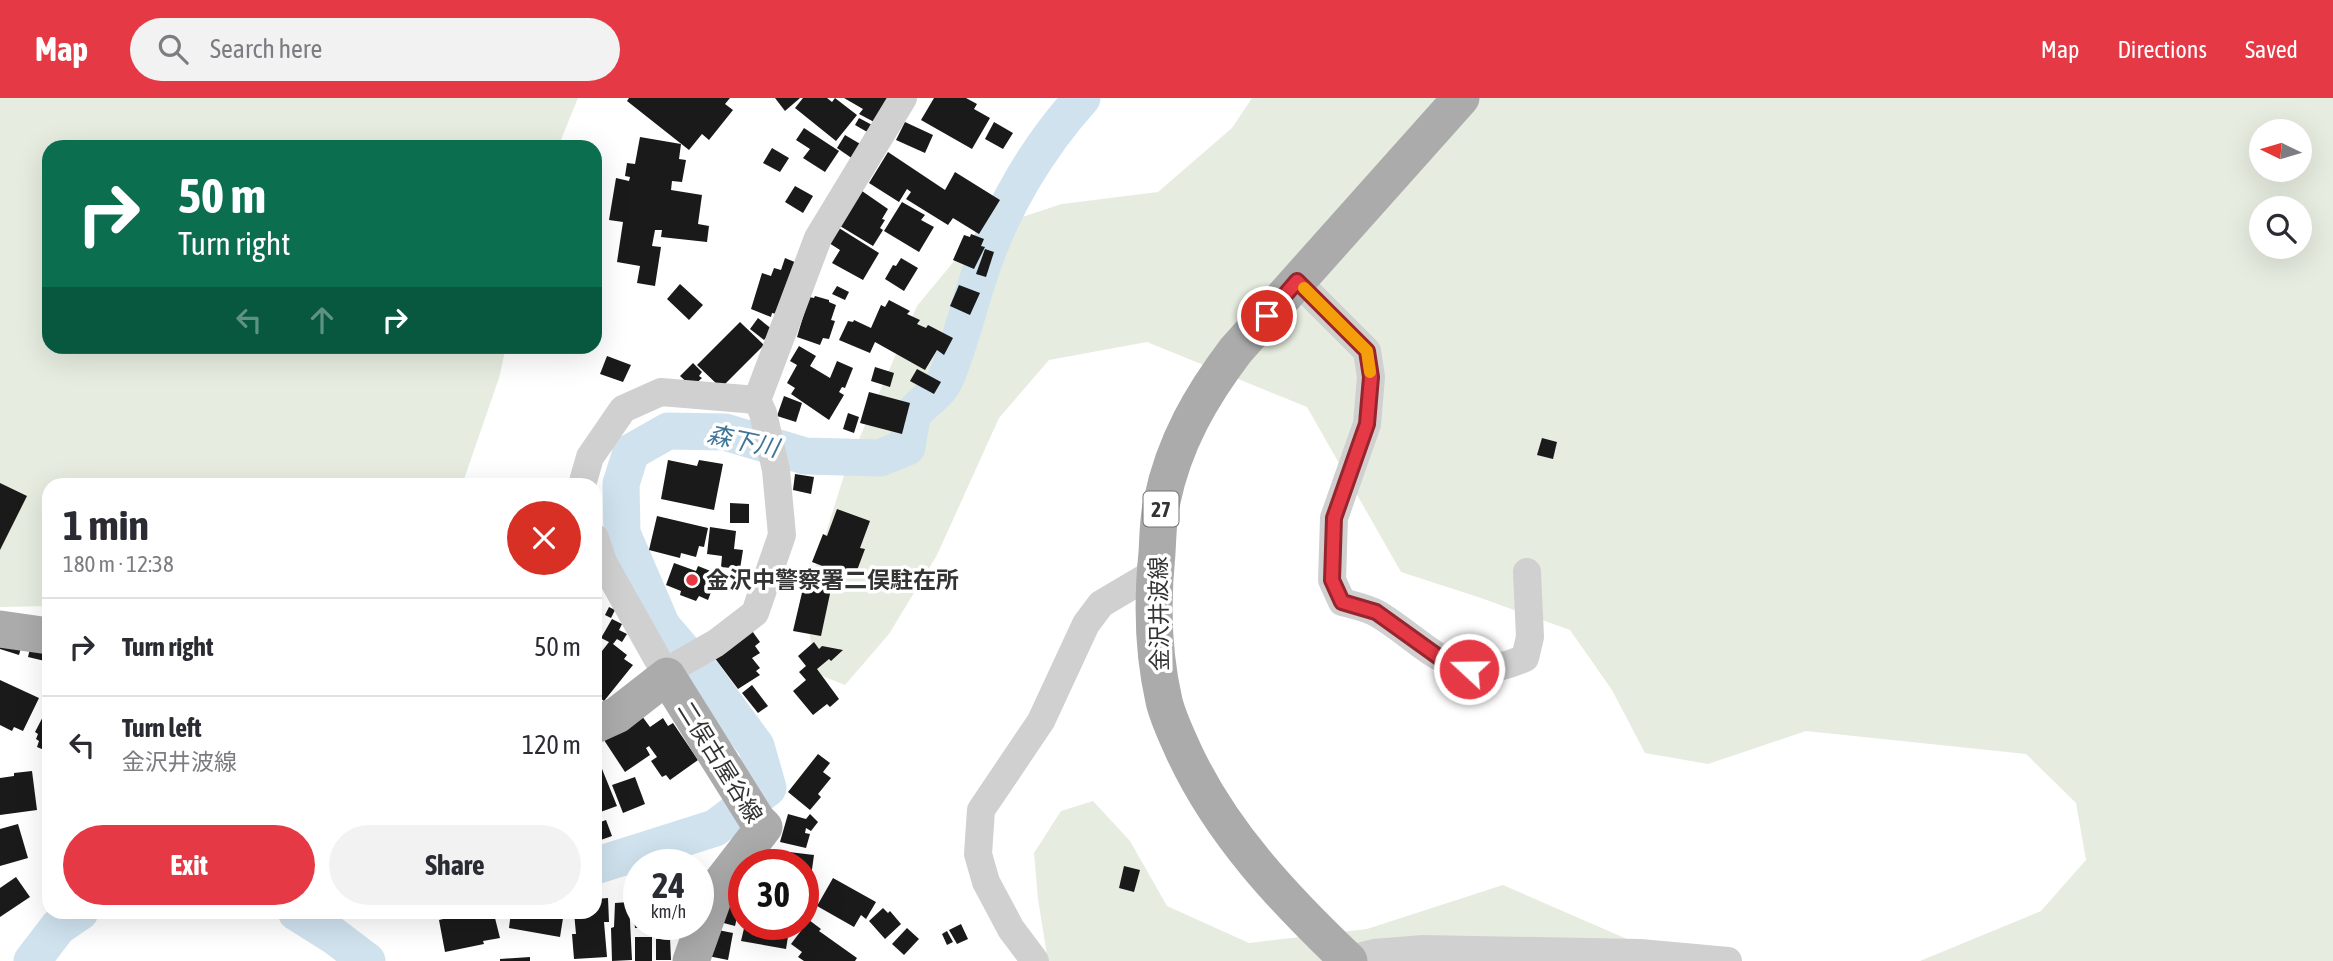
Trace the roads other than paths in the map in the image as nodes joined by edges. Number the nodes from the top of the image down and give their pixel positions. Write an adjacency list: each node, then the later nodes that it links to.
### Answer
1 (903, 98): 4 (street)
2 (1461, 98): 3 (main road, 金沢井波線 / 27)
3 (1297, 281): 7 (main road, 金沢井波線 / 27); 8 (street)
4 (760, 406): 5 (street); 11 (street)
5 (584, 478)
6 (602, 559): 11 (street)
7 (1155, 572): 14 (street); 15 (main road, 金沢井波線 / 27)
8 (1527, 572)
9 (0, 629): 10 (main road)
10 (42, 635)
11 (674, 669): 12 (main road, 二俣古屋谷線); 13 (main road, 二俣古屋谷線)
12 (602, 722)
13 (691, 961)
14 (1035, 961)
15 (1346, 961): 16 (street)
16 (1728, 961)

